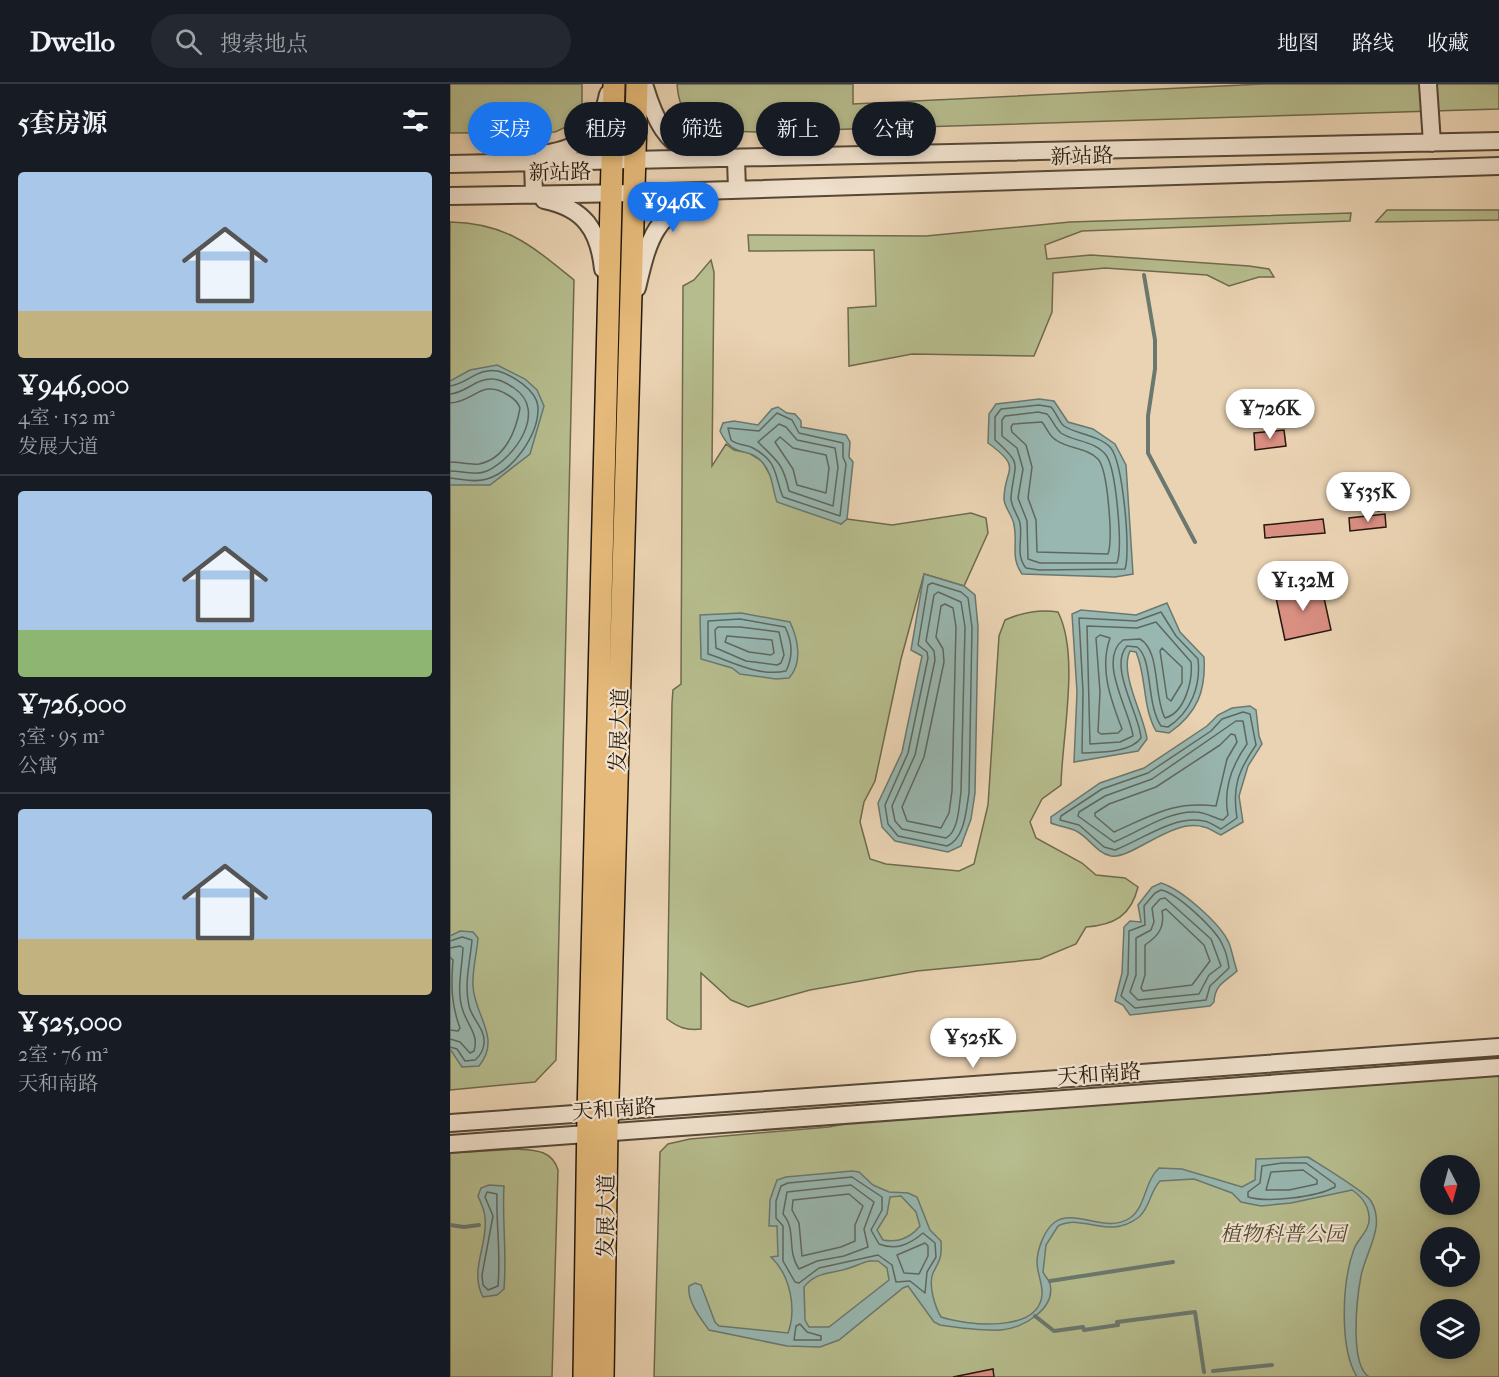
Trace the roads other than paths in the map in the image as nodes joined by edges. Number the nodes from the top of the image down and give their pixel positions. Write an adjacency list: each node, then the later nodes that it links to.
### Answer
1 (612, 84): 9 (main road, 发展大道); 12 (street)
2 (637, 84): 10 (main road, 发展大道)
3 (644, 84): 7 (street)
4 (1428, 84): 6 (street)
5 (1499, 141): 6 (street, 新站路)
6 (1432, 143): 7 (street, 新站路)
7 (774, 158): 8 (street, 新站路)
8 (736, 159): 10 (street, 新站路); 18 (street)
9 (613, 160): 10 (street, 新站路); 11 (street, 新站路); 21 (main road, 发展大道)
10 (635, 161): 19 (main road, 发展大道)
11 (533, 162): 12 (street, 新站路); 20 (street)
12 (499, 163): 13 (street, 新站路)
13 (450, 164)
14 (1499, 166): 15 (street, 新站路)
15 (1355, 170): 16 (street); 17 (street, 新站路)
16 (1356, 188)
17 (771, 189): 18 (street, 新站路); 25 (street)
18 (737, 190): 19 (street, 新站路)
19 (634, 193): 21 (street, 新站路); 25 (main road, 发展大道)
20 (534, 194): 21 (street, 新站路); 22 (street, 新站路)
21 (612, 194): 24 (main road, 发展大道)
22 (493, 195): 23 (street, 新站路); 24 (street)
23 (450, 196)
24 (609, 332): 29 (main road, 发展大道)
25 (630, 333): 29 (main road, 发展大道)
26 (1499, 1047): 29 (street, 天和南路)
27 (1499, 1067): 29 (street, 天和南路)
28 (450, 1123): 29 (street, 天和南路)
29 (597, 1124): 30 (street, 天和南路); 31 (main road, 发展大道); 32 (main road, 发展大道)
30 (450, 1144)
31 (584, 1377)
32 (603, 1377)

